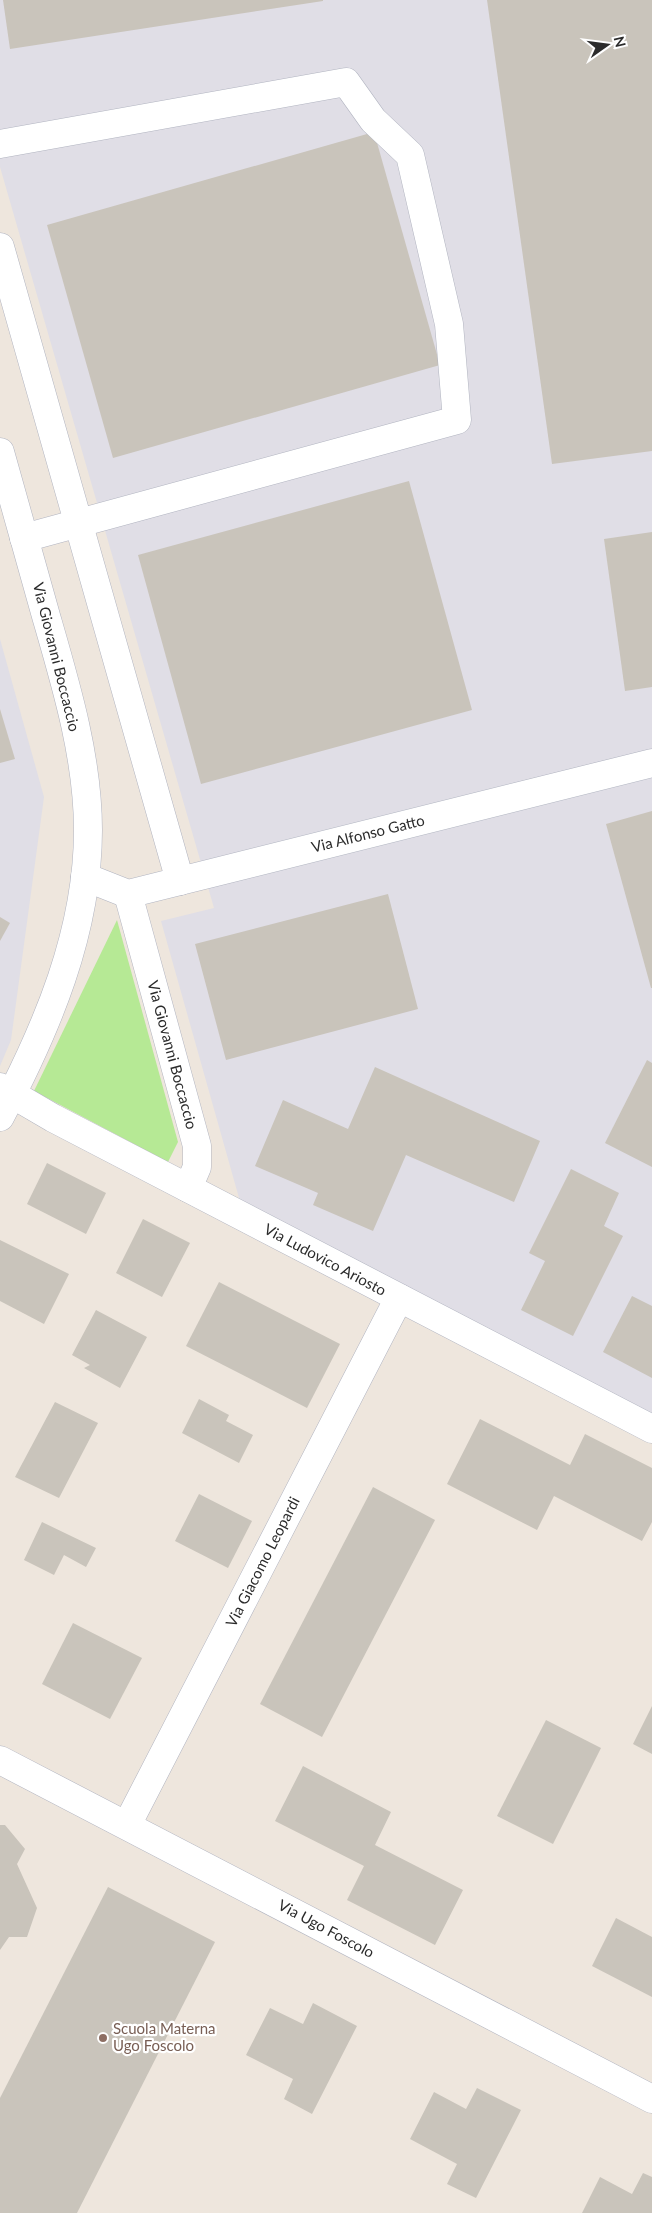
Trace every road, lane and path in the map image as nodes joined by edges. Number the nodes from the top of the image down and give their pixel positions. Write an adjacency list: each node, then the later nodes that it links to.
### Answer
1 (0, 144): 4 (street)
2 (0, 247): 4 (street)
3 (0, 452): 5 (street, Via Giovanni Boccaccio)
4 (78, 522): 5 (street); 8 (street)
5 (24, 538): 7 (street, Via Giovanni Boccaccio)
6 (652, 763): 8 (street, Via Alfonso Gatto)
7 (85, 877): 9 (street); 10 (street, Via Giovanni Boccaccio)
8 (180, 880): 9 (street, Via Alfonso Gatto)
9 (128, 894): 11 (street, Via Giovanni Boccaccio)
10 (4, 1099): 11 (street, Via Ludovico Ariosto)
11 (188, 1188): 12 (street, Via Ludovico Ariosto)
12 (399, 1298): 13 (street, Via Ludovico Ariosto); 15 (street, Via Giacomo Leopardi)
13 (652, 1429)
14 (0, 1760): 15 (street, Via Ugo Foscolo)
15 (126, 1825): 16 (street, Via Ugo Foscolo)
16 (652, 2099)

